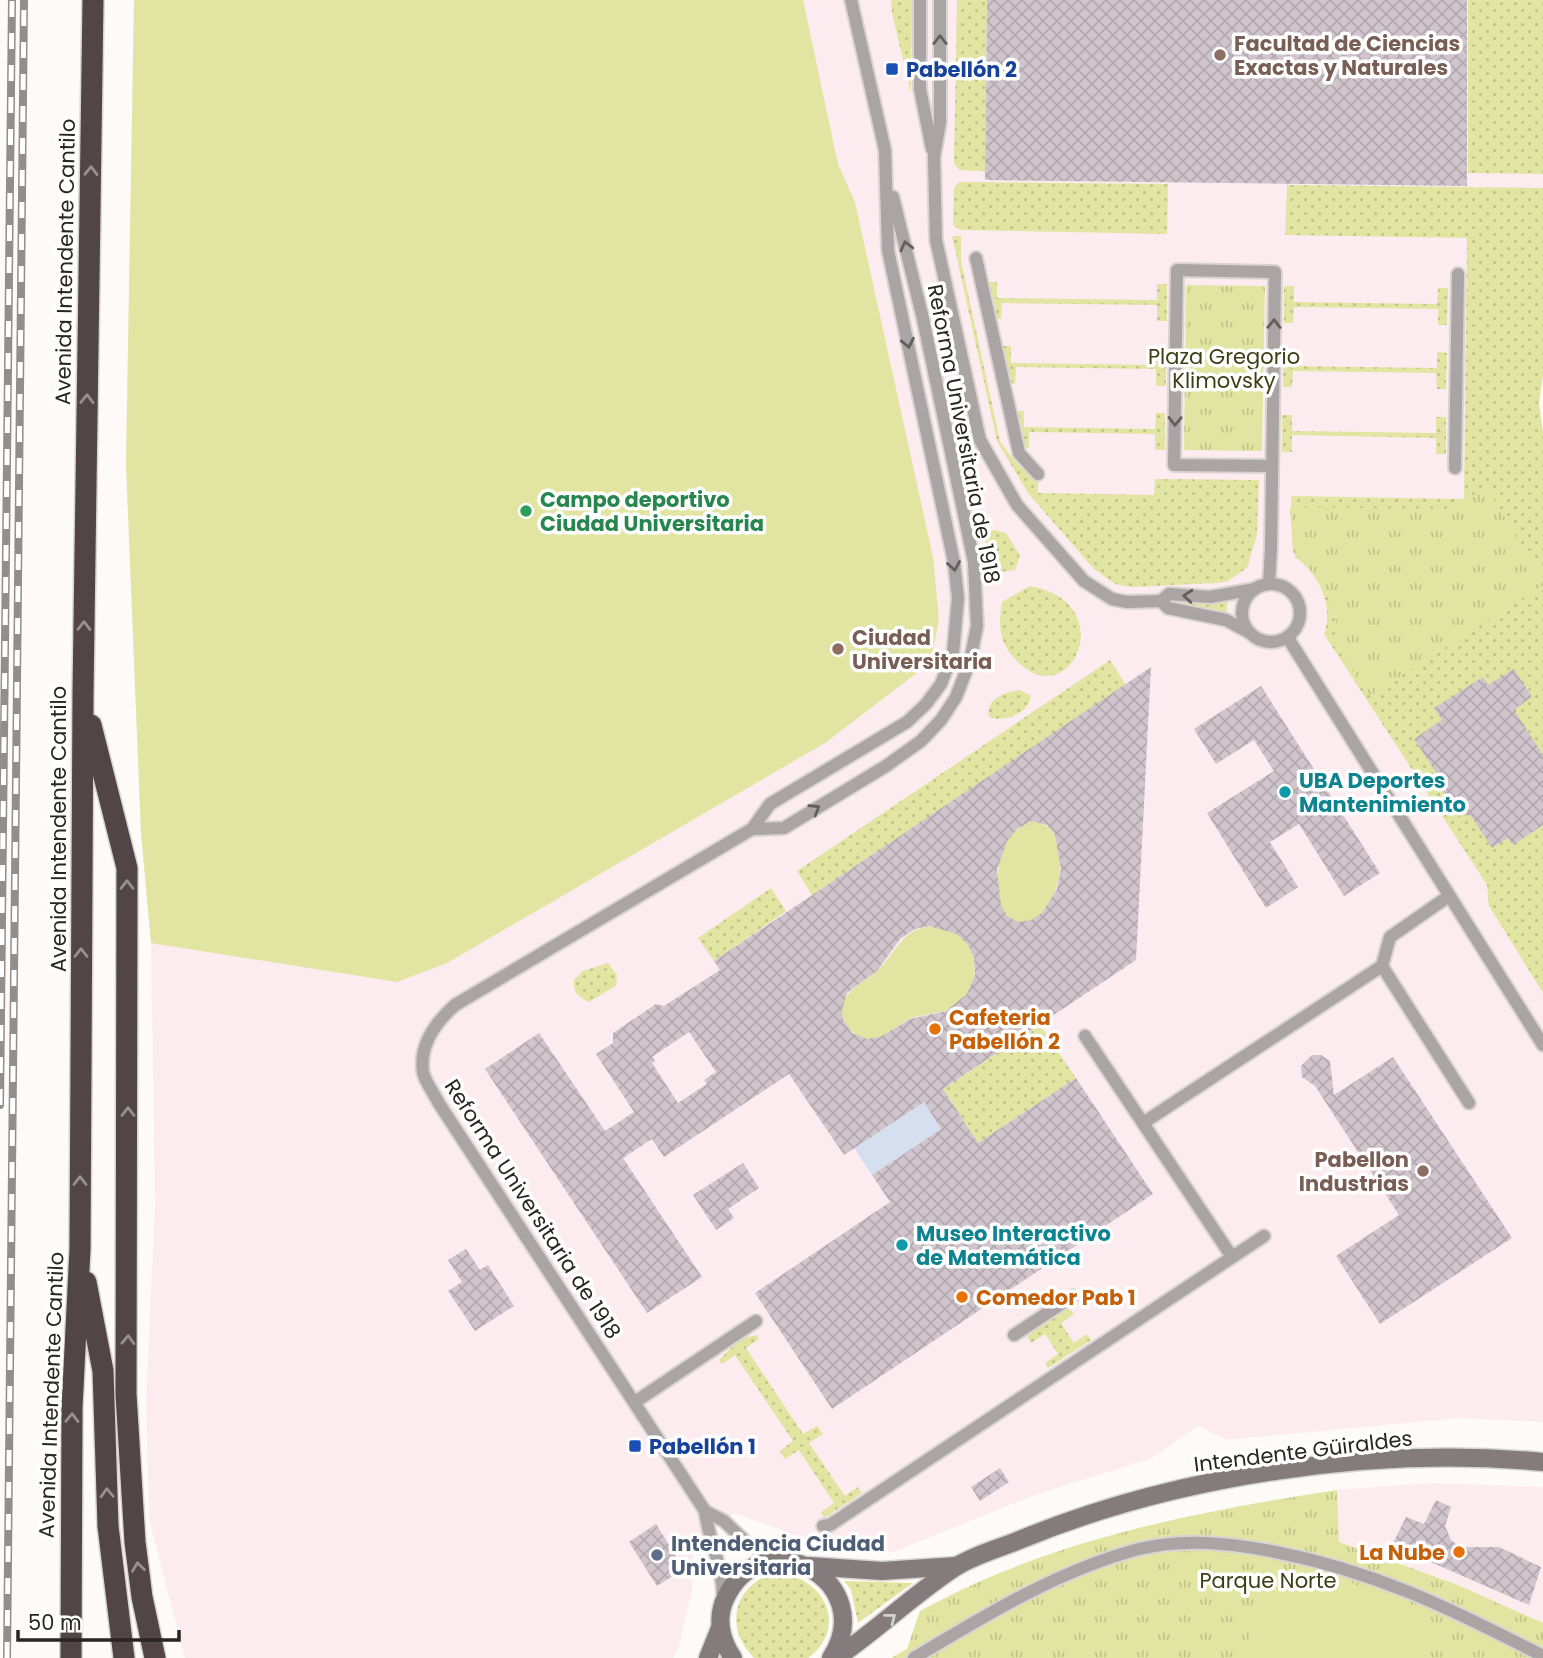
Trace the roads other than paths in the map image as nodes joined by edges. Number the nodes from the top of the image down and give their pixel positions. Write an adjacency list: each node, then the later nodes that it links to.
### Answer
1 (93, 0): 17 (highway, Avenida Intendente Cantilo, one-way to 1)
2 (851, 0): 6 (lane, Reforma Universitaria de 1918)
3 (920, 0): 5 (lane)
4 (940, 0): 5 (lane, one-way to 4)
5 (934, 157): 14 (lane)
6 (888, 179): 18 (lane, Reforma Universitaria de 1918, one-way to 18); 18 (lane, Reforma Universitaria de 1918, one-way to 6)
7 (976, 258): 11 (lane)
8 (1458, 274): 10 (lane)
9 (1272, 466): 9 (lane, one-way to 9); 12 (lane)
10 (1455, 468)
11 (1038, 474)
12 (1269, 584): 13 (lane); 16 (lane)
13 (1255, 589): 14 (lane, one-way to 14); 15 (lane)
14 (1161, 601): 15 (lane)
15 (1250, 633): 16 (lane)
16 (1288, 638): 19 (lane)
17 (83, 695): 26 (highway, Avenida Intendente Cantilo, one-way to 17); 43 (highway, one-way to 17)
18 (752, 829): 31 (lane, Reforma Universitaria de 1918)
19 (1449, 897): 20 (lane); 22 (lane)
20 (1382, 966): 23 (lane); 24 (lane)
21 (1085, 1036): 24 (lane)
22 (1543, 1045)
23 (1469, 1103)
24 (1143, 1123): 27 (lane)
25 (1264, 1236): 27 (lane)
26 (80, 1249): 41 (highway, Avenida Intendente Cantilo, one-way to 26); 42 (highway, one-way to 26)
27 (1232, 1257): 34 (lane)
28 (1073, 1296): 30 (lane)
29 (756, 1321): 31 (lane)
30 (1014, 1335)
31 (635, 1402): 33 (lane, Reforma Universitaria de 1918)
32 (1543, 1462): 37 (main road, Intendente Güiraldes)
33 (705, 1511): 35 (lane, Reforma Universitaria de 1918); 38 (lane, Reforma Universitaria de 1918)
34 (823, 1526)
35 (783, 1560): 36 (main road, Intendente Güiraldes); 38 (main road)
36 (809, 1566): 37 (main road, Intendente Güiraldes); 46 (main road)
37 (956, 1566): 46 (main road, Intendente Güiraldes, one-way to 37)
38 (723, 1604): 39 (main road)
39 (720, 1628): 44 (main road); 45 (main road)
40 (1543, 1656): 47 (lane)
41 (71, 1658)
42 (124, 1658)
43 (155, 1658)
44 (708, 1658)
45 (733, 1658)
46 (833, 1658)
47 (914, 1658)

